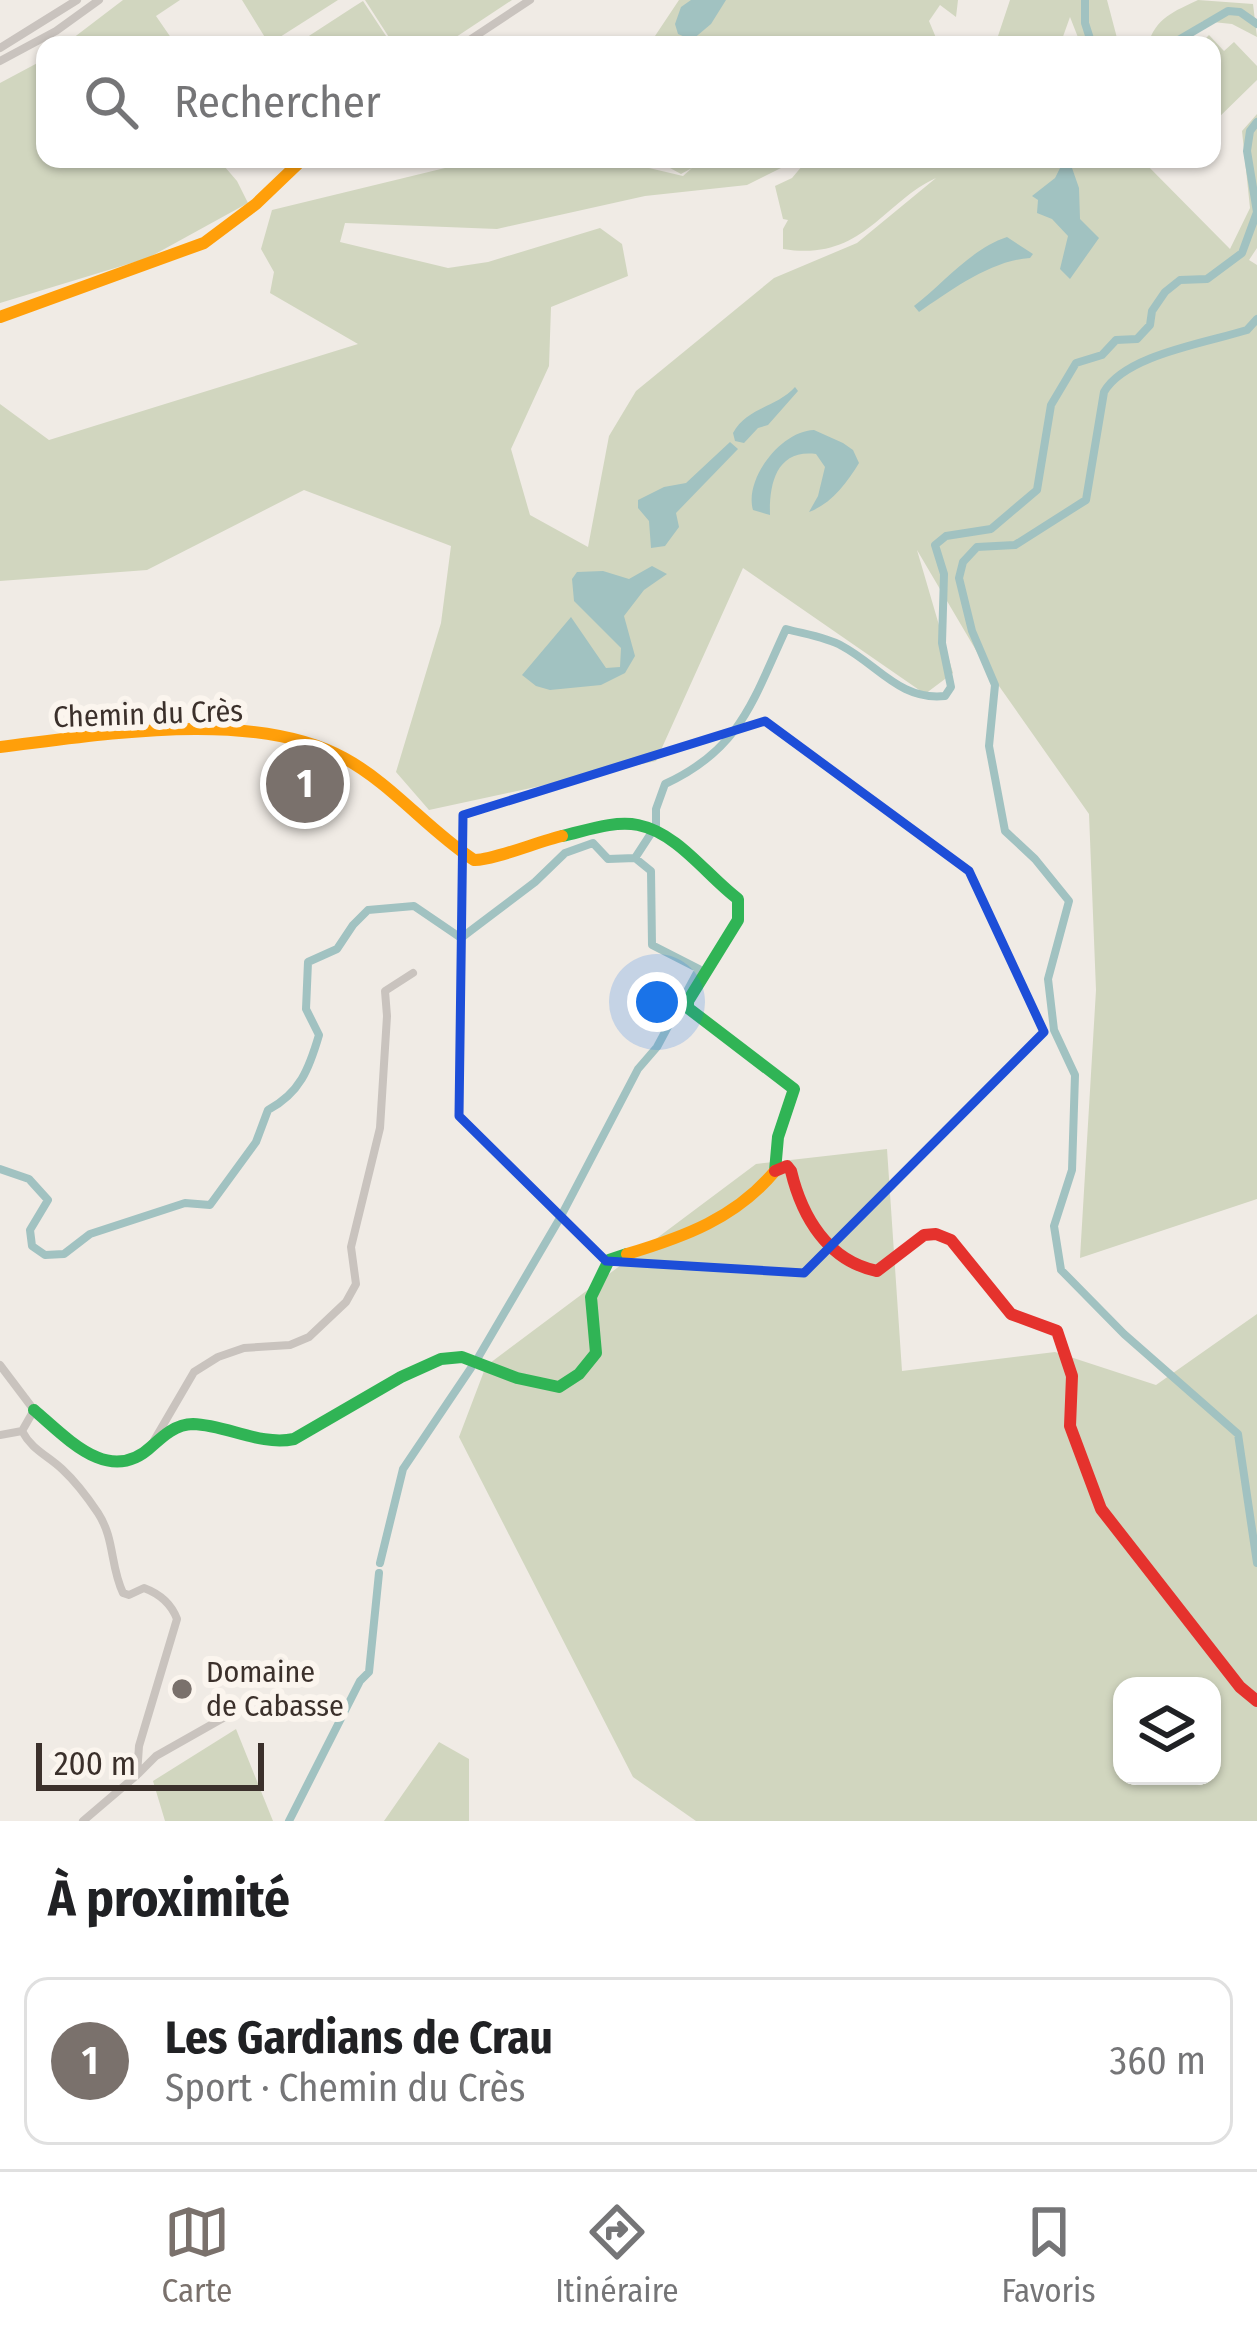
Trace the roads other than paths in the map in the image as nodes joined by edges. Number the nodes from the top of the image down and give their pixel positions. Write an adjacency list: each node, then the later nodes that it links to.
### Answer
1 (77, 0): 7 (street)
2 (99, 0): 4 (street)
3 (530, 0): 5 (street)
4 (47, 36)
5 (476, 36)
6 (36, 42): 8 (street)
7 (0, 48)
8 (0, 61)
9 (293, 168): 10 (street)
10 (0, 316)
11 (0, 746): 13 (street, Chemin du Crès)
12 (413, 973): 18 (street)
13 (775, 1171): 18 (street); 19 (street)
14 (0, 1365): 15 (street)
15 (34, 1410): 16 (street); 18 (street)
16 (22, 1431): 17 (street); 21 (street)
17 (0, 1435)
18 (152, 1445)
19 (1257, 1700)
20 (232, 1713): 21 (street)
21 (136, 1775): 22 (street)
22 (82, 1821)

